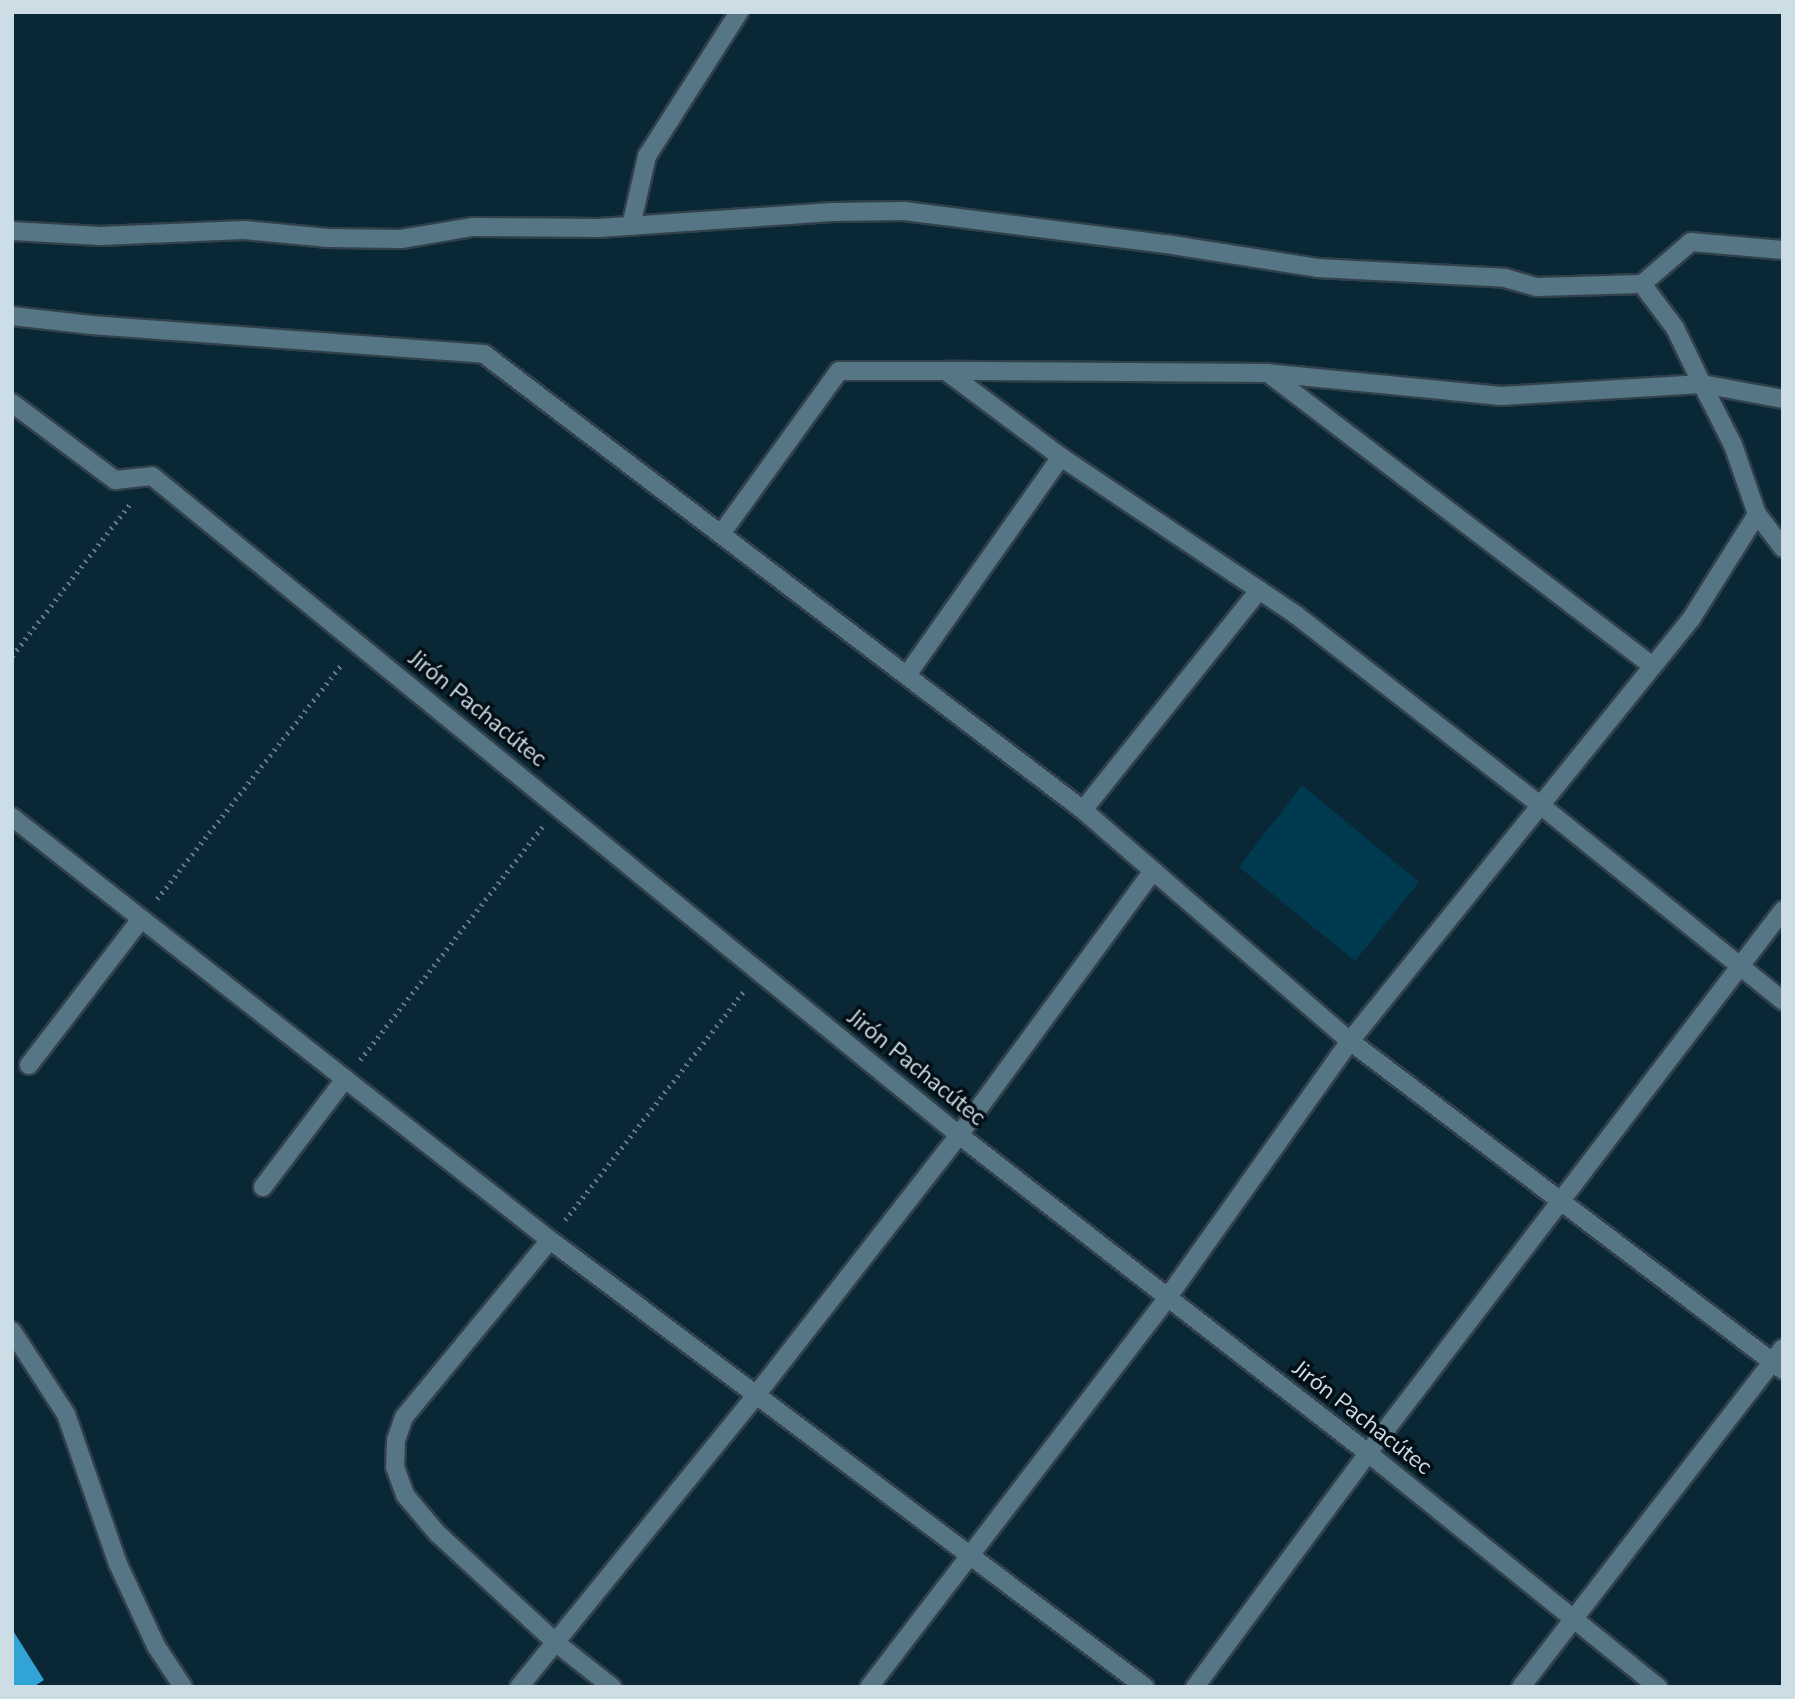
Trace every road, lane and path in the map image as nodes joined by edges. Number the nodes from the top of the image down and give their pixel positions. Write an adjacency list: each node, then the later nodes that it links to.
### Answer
1 (739, 12): 2 (street)
2 (631, 226): 3 (street); 5 (street)
3 (12, 231)
4 (1783, 250): 5 (street)
5 (1642, 284): 9 (street)
6 (12, 316): 15 (street)
7 (946, 371): 8 (street); 12 (street); 15 (street)
8 (1268, 373): 9 (street); 20 (street)
9 (1702, 384): 10 (street); 14 (street)
10 (1783, 399)
11 (12, 403): 13 (street)
12 (1061, 457): 17 (street); 21 (street)
13 (152, 476): 18 (street, Jirón Pachacútec); 19 (path)
14 (1758, 513): 16 (street); 20 (street)
15 (721, 534): 21 (street)
16 (1783, 548)
17 (1259, 590): 22 (street); 24 (street)
18 (358, 643): 23 (street, Jirón Pachacútec); 28 (path)
19 (12, 656)
20 (1651, 665): 22 (street)
21 (907, 675): 24 (street)
22 (1539, 804): 29 (street); 32 (street)
23 (558, 807): 30 (street, Jirón Pachacútec); 34 (path)
24 (1083, 810): 26 (street)
25 (12, 817): 28 (street)
26 (1153, 871): 32 (street); 35 (street)
27 (1783, 910): 29 (street)
28 (141, 919): 33 (street); 34 (street)
29 (1741, 967): 31 (street); 37 (street)
30 (760, 972): 35 (street, Jirón Pachacútec); 38 (path)
31 (1783, 1001)
32 (1350, 1041): 37 (street); 39 (street)
33 (29, 1065)
34 (345, 1079): 36 (street); 38 (street)
35 (959, 1135): 39 (street, Jirón Pachacútec); 42 (street)
36 (263, 1187)
37 (1560, 1201): 41 (street); 43 (street)
38 (550, 1240): 42 (street); 46 (street)
39 (1168, 1297): 43 (street, Jirón Pachacútec); 44 (street)
40 (12, 1331): 47 (street)
41 (1779, 1360): 45 (street)
42 (756, 1395): 44 (street); 46 (street)
43 (1368, 1453): 45 (street, Jirón Pachacútec); 52 (street)
44 (970, 1557): 50 (street); 51 (street)
45 (1573, 1618): 53 (street); 54 (street, Jirón Pachacútec)
46 (555, 1642): 48 (street); 49 (street)
47 (183, 1687)
48 (519, 1687)
49 (612, 1687)
50 (869, 1687)
51 (1145, 1687)
52 (1195, 1687)
53 (1521, 1687)
54 (1658, 1687)

